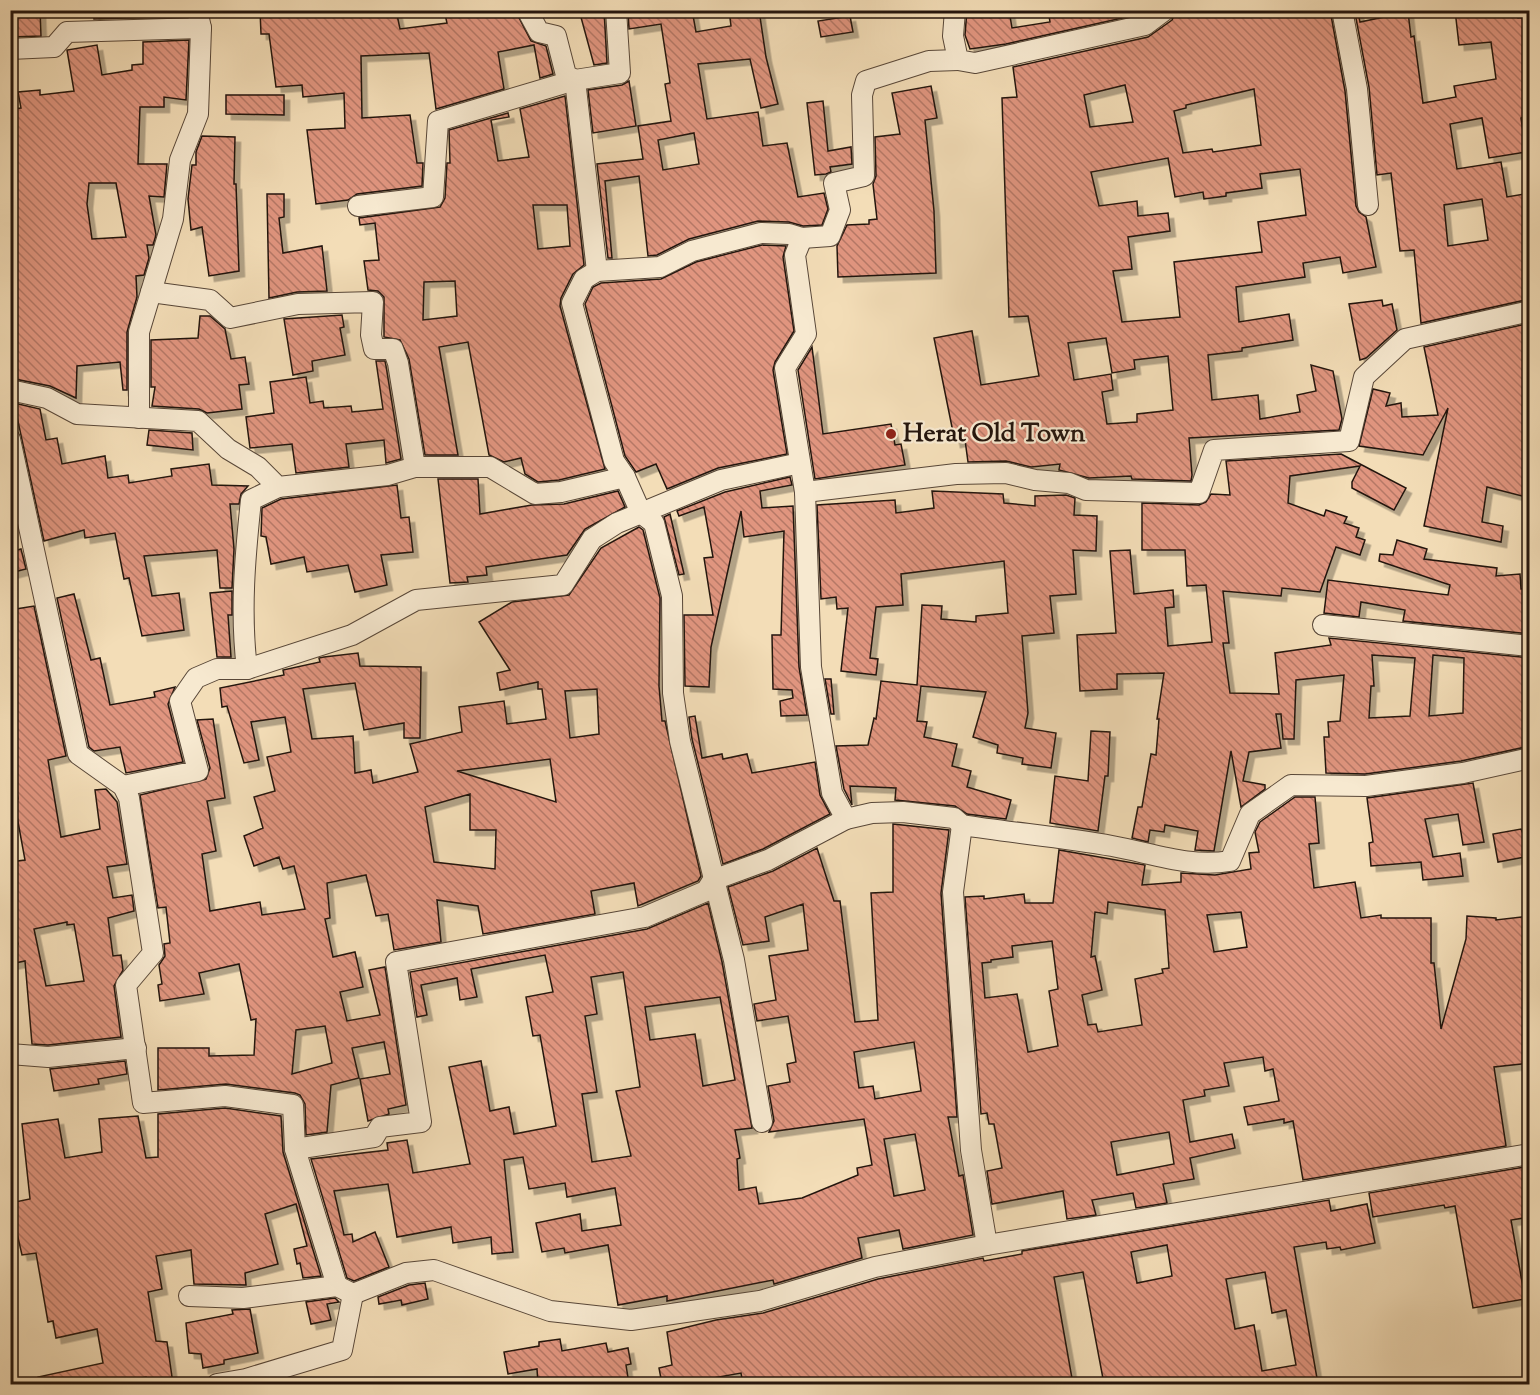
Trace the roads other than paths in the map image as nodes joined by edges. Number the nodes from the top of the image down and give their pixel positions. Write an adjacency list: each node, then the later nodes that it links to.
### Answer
1 (527, 10): 9 (street)
2 (616, 10): 9 (street)
3 (955, 10): 8 (street)
4 (1165, 10): 8 (street)
5 (1342, 10): 10 (street)
6 (199, 19): 7 (street); 14 (street)
7 (10, 49)
8 (958, 60): 12 (street)
9 (575, 80): 11 (street); 13 (street)
10 (1368, 205)
11 (358, 206)
12 (802, 238): 13 (street); 19 (street)
13 (597, 272): 21 (street)
14 (151, 292): 17 (street); 20 (street)
15 (1530, 311): 23 (street)
16 (10, 390): 17 (street)
17 (139, 418): 22 (street)
18 (10, 439): 29 (street)
19 (800, 463): 23 (street); 24 (street)
20 (415, 467): 21 (street); 22 (street)
21 (625, 477): 24 (street)
22 (278, 487): 27 (street)
23 (806, 492): 30 (street)
24 (641, 513): 27 (street); 32 (street)
25 (1323, 625): 26 (street)
26 (1530, 646)
27 (247, 669): 29 (street)
28 (1530, 758): 31 (street)
29 (123, 786): 33 (street)
30 (846, 819): 31 (street); 32 (street)
31 (962, 825): 38 (street)
32 (713, 880): 35 (street); 36 (street)
33 (136, 1048): 34 (street); 36 (street)
34 (10, 1054)
35 (762, 1122)
36 (295, 1149): 39 (street)
37 (1530, 1154): 38 (street)
38 (987, 1245): 39 (street)
39 (345, 1290): 40 (street); 41 (street)
40 (189, 1296)
41 (217, 1384)

